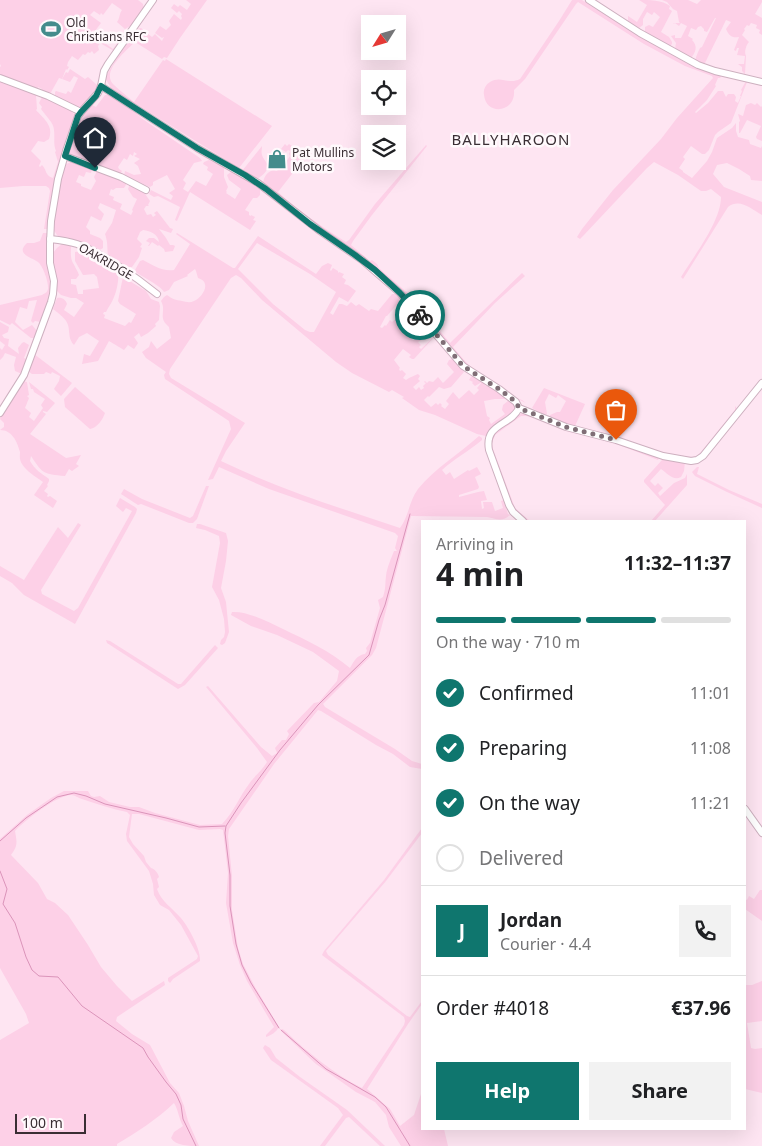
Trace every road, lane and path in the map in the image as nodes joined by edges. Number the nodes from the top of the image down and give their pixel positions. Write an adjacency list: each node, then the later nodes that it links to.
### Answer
1 (153, 0): 5 (street)
2 (589, 0): 4 (street)
3 (0, 78): 6 (street)
4 (762, 82)
5 (101, 86): 6 (street); 12 (street)
6 (81, 112): 7 (street)
7 (65, 156): 8 (street); 9 (street)
8 (146, 190)
9 (50, 239): 10 (street, OAKRIDGE); 13 (street)
10 (157, 294)
11 (762, 383): 12 (street)
12 (519, 408): 14 (street)
13 (0, 414)
14 (522, 520)
15 (746, 810): 16 (street)
16 (762, 833)

